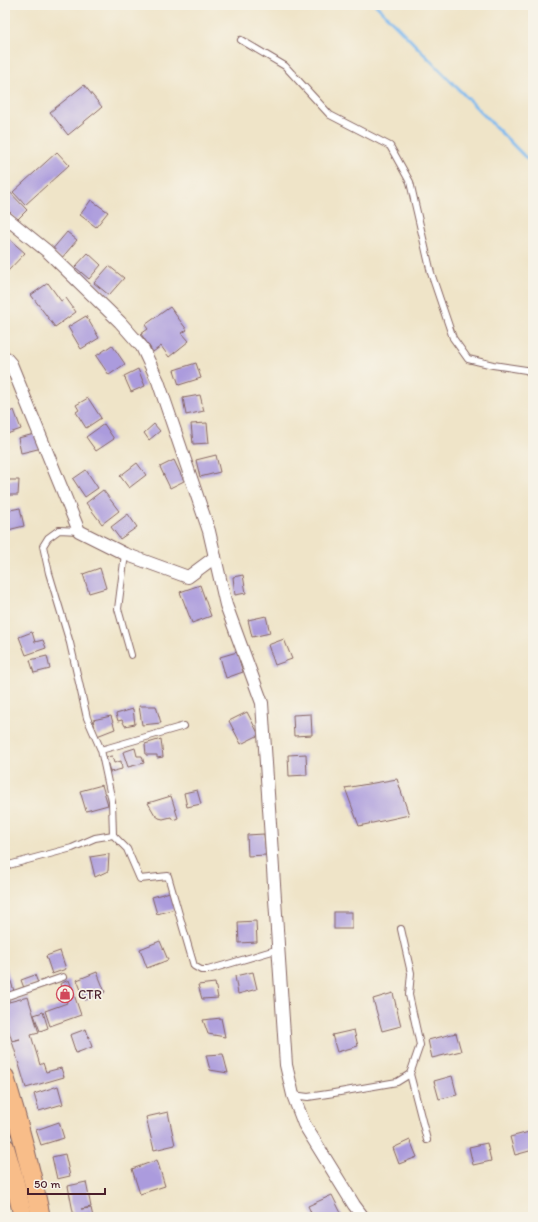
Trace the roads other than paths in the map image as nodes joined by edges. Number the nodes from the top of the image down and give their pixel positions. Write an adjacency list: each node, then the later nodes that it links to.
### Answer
1 (242, 40): 4 (lane)
2 (5, 217): 7 (street)
3 (5, 357): 5 (street)
4 (533, 374)
5 (80, 531): 6 (street); 10 (lane)
6 (125, 554): 7 (street); 8 (lane)
7 (215, 556): 14 (street)
8 (131, 656)
9 (184, 726): 10 (lane)
10 (101, 750): 11 (lane)
11 (112, 835): 12 (lane); 14 (lane)
12 (5, 866)
13 (401, 928): 17 (lane)
14 (279, 949): 19 (street)
15 (63, 977): 16 (lane)
16 (5, 998)
17 (410, 1074): 19 (lane); 21 (lane)
18 (5, 1077): 20 (main road)
19 (293, 1095): 25 (street)
20 (11, 1120): 24 (main road)
21 (427, 1140)
22 (5, 1147): 23 (main road)
23 (22, 1217)
24 (41, 1217)
25 (363, 1217)

